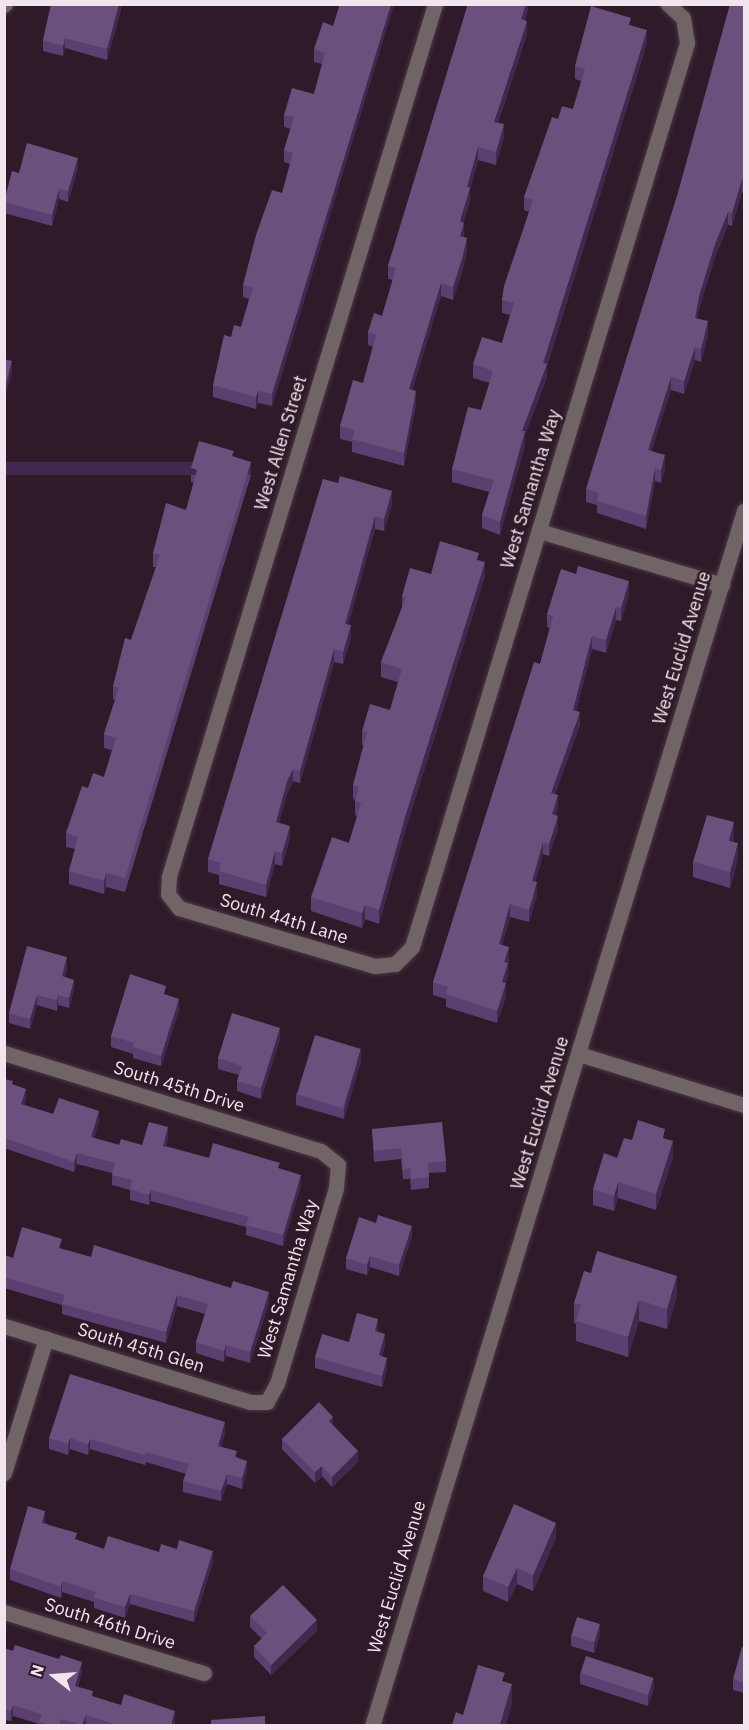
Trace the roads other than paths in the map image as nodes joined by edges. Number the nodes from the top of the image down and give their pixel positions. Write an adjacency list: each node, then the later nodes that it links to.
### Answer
1 (435, 4): 6 (street, West Allen Street)
2 (668, 4): 4 (street, West Samantha Way)
3 (744, 511): 5 (street, West Euclid Avenue)
4 (539, 531): 5 (street); 7 (street, West Samantha Way)
5 (722, 585): 9 (street, West Euclid Avenue)
6 (168, 894): 7 (street, South 44th Lane)
7 (395, 964)
8 (4, 1053): 11 (street, South 45th Drive)
9 (579, 1054): 10 (street); 18 (street, West Euclid Avenue)
10 (744, 1105)
11 (338, 1165): 14 (street, West Samantha Way)
12 (4, 1326): 13 (street, South 45th Glen)
13 (45, 1338): 14 (street, South 45th Glen); 15 (street)
14 (267, 1402)
15 (4, 1473)
16 (4, 1612): 17 (street, South 46th Drive)
17 (204, 1673)
18 (372, 1725)

